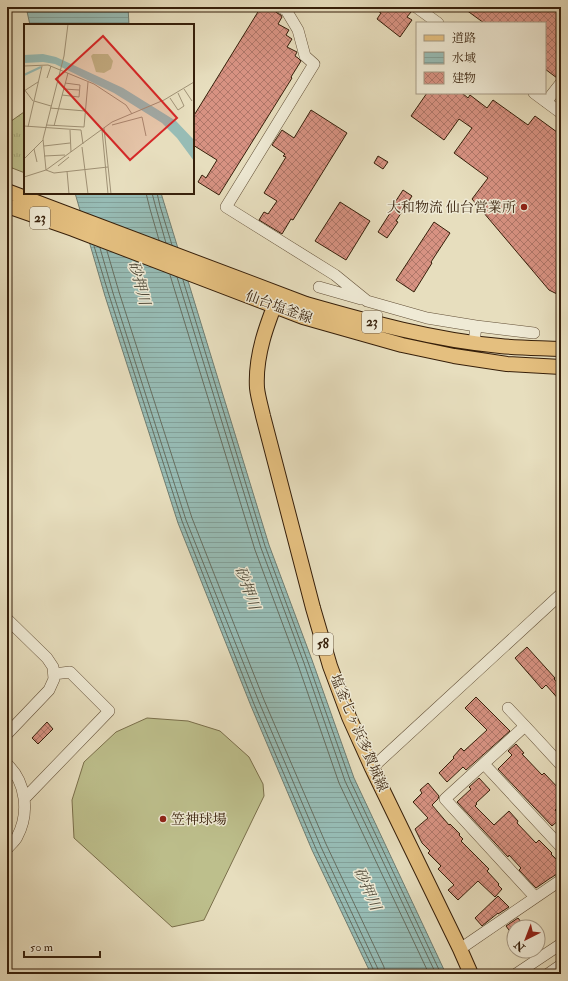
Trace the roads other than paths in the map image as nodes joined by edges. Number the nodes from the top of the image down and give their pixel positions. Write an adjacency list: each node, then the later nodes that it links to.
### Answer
1 (280, 7): 12 (street)
2 (416, 7): 3 (street)
3 (437, 22)
4 (561, 83): 6 (street)
5 (535, 94): 6 (street)
6 (546, 102): 7 (street)
7 (561, 113)
8 (7, 191): 11 (main road, 仙台塩釜線 / 23)
9 (7, 206): 11 (main road, 仙台塩釜線 / 23)
10 (319, 287): 12 (street)
11 (276, 300): 15 (main road, 仙台塩釜線 / 23); 17 (main road, 仙台塩釜線 / 23); 27 (main road, 塩釜七ヶ浜多賀城線 / 58)
12 (367, 301): 13 (street)
13 (476, 326): 14 (street); 15 (street)
14 (534, 333)
15 (474, 343): 16 (main road, 仙台塩釜線 / 23)
16 (561, 350): 17 (street)
17 (555, 367)
18 (561, 594): 27 (street)
19 (7, 619): 20 (street)
20 (54, 674): 23 (street); 28 (street)
21 (508, 708): 22 (street)
22 (525, 726): 25 (street); 26 (street)
23 (7, 734)
24 (7, 764): 28 (street)
25 (484, 764): 29 (street); 32 (street)
26 (561, 765)
27 (372, 768): 34 (main road, 塩釜七ヶ浜多賀城線 / 58)
28 (24, 799): 30 (street)
29 (561, 847)
30 (7, 849)
31 (561, 880): 32 (street)
32 (535, 897): 34 (street)
33 (561, 944): 37 (street)
34 (460, 948): 36 (main road, 塩釜七ヶ浜多賀城線 / 58)
35 (561, 965): 38 (street)
36 (471, 974)
37 (516, 974)
38 (548, 974)

